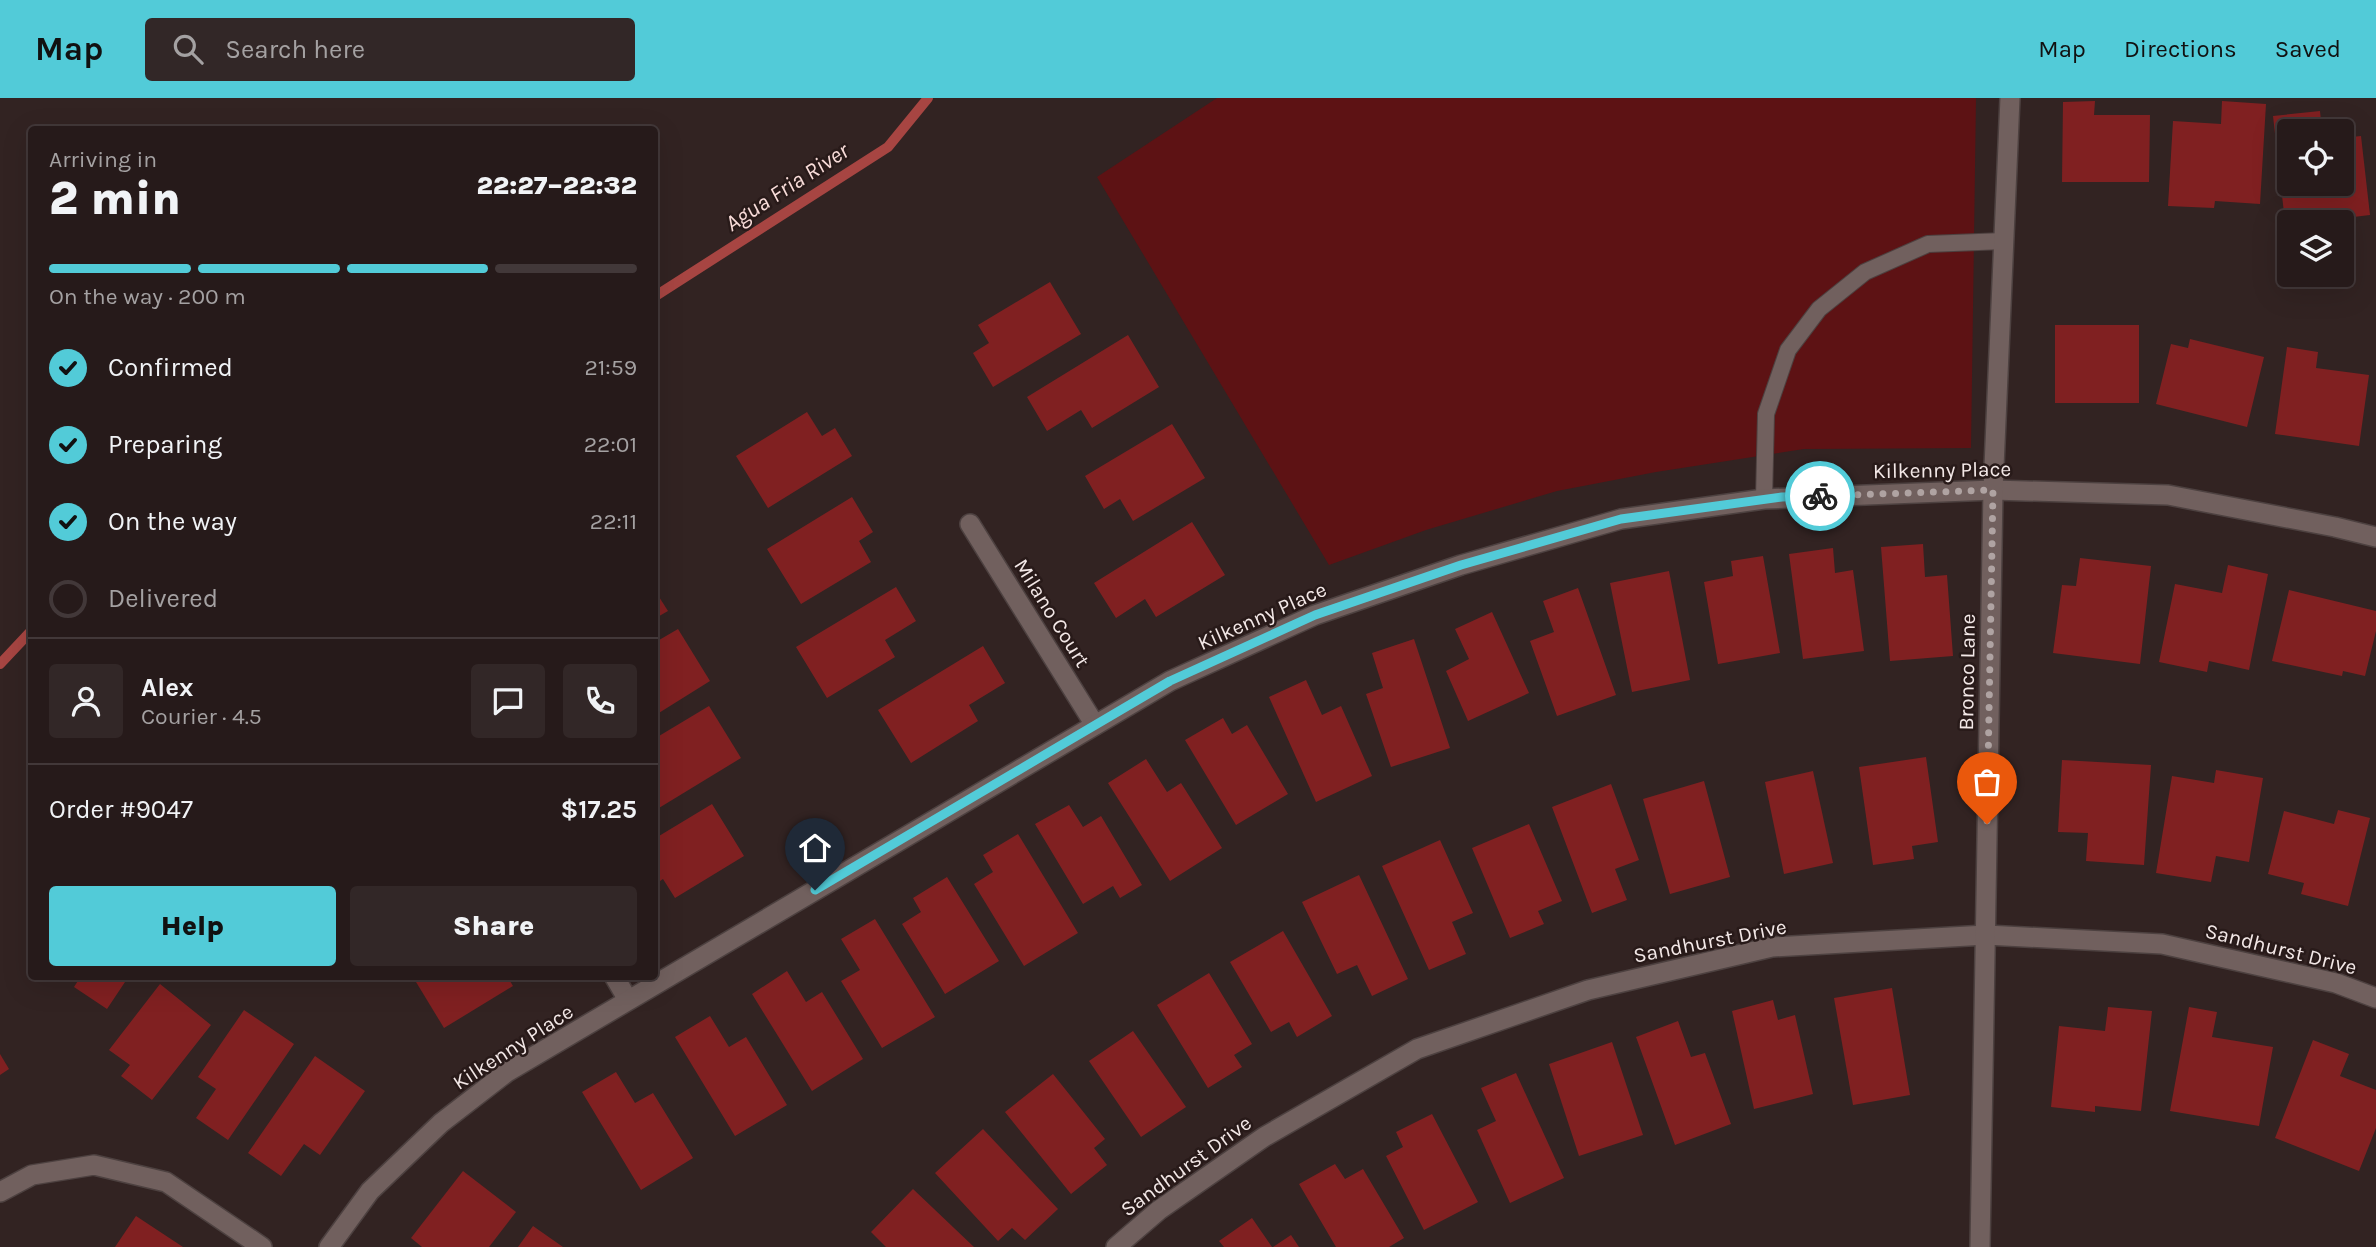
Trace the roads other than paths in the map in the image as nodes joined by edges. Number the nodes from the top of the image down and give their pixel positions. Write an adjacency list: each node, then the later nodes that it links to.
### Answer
1 (2010, 98): 2 (street, Bronco Lane)
2 (2004, 241): 3 (street, Bronco Lane); 4 (lane)
3 (1993, 490): 4 (street, Kilkenny Place); 6 (street, Kilkenny Place); 8 (street, Bronco Lane)
4 (1764, 499): 7 (street, Kilkenny Place)
5 (970, 524): 7 (street, Milano Court)
6 (2376, 537)
7 (1095, 725): 11 (street, Kilkenny Place)
8 (1986, 935): 10 (street, Sandhurst Drive); 15 (street, Sandhurst Drive); 16 (street, Bronco Lane)
9 (616, 980): 11 (street)
10 (2376, 998)
11 (628, 1000): 14 (street, Kilkenny Place)
12 (0, 1192): 13 (street)
13 (262, 1247)
14 (329, 1247)
15 (1116, 1247)
16 (1980, 1247)

